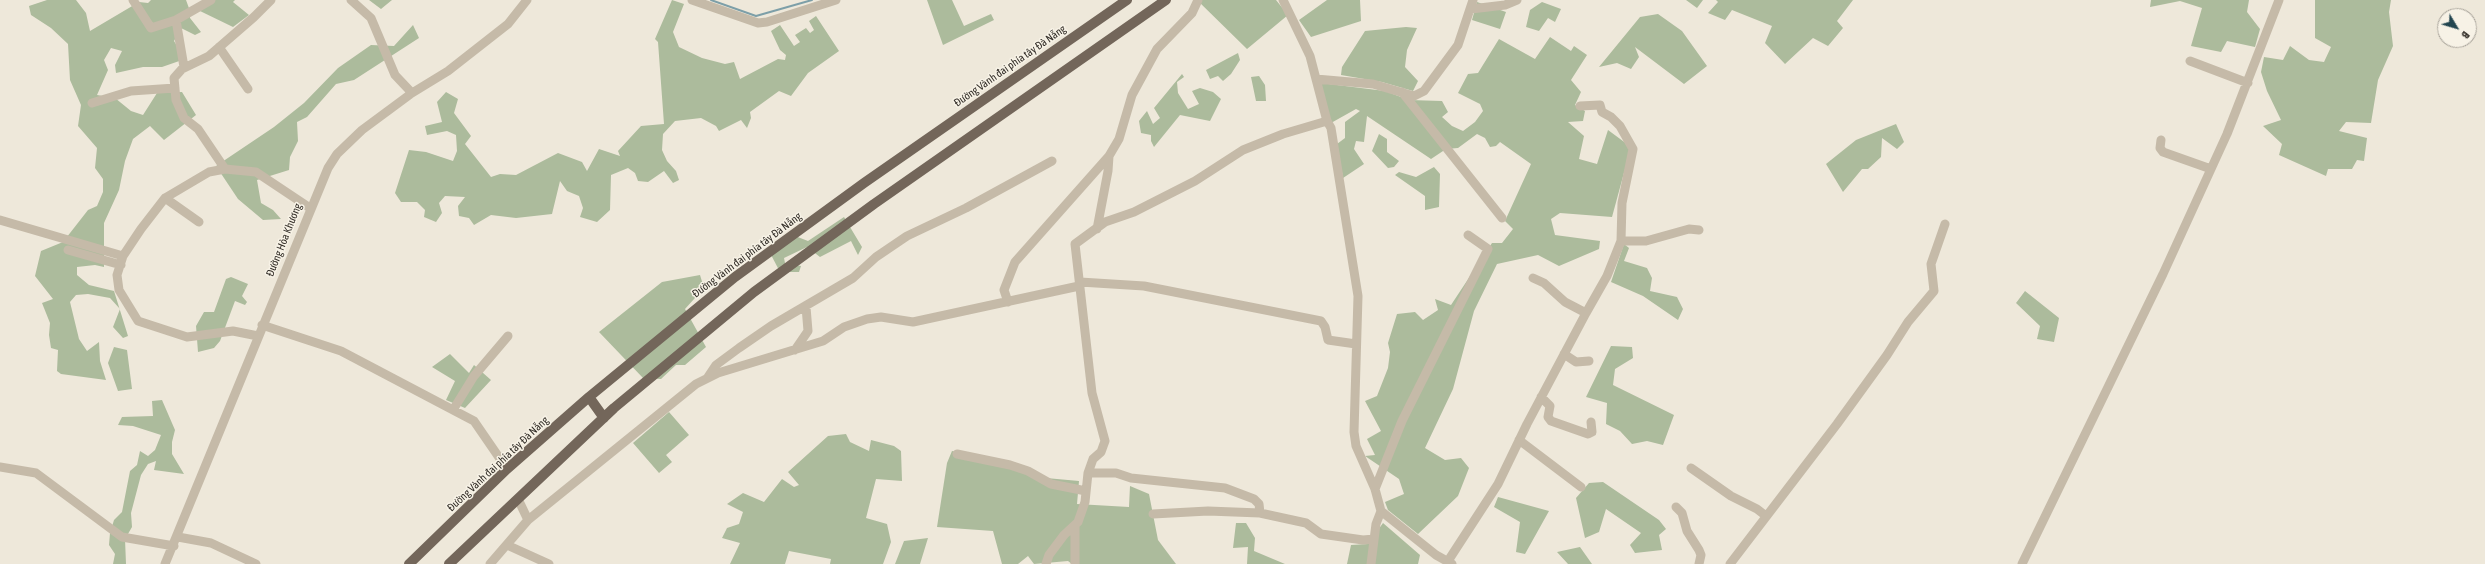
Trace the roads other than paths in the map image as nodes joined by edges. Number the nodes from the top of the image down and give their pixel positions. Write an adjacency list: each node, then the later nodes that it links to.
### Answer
1 (133, 0): 16 (street)
2 (211, 0): 16 (street)
3 (271, 0): 17 (street)
4 (351, 0): 25 (street)
5 (527, 0): 25 (street, Đường Hòa Khương)
6 (692, 0): 7 (street)
7 (836, 0)
8 (1127, 0): 61 (main road, Đường Vành đai phía tây Đà Nẵng)
9 (1166, 0): 64 (main road)
10 (1198, 0): 30 (street)
11 (1283, 0): 20 (street)
12 (1473, 0): 15 (street)
13 (1517, 0): 15 (street)
14 (2279, 0): 21 (street)
15 (1471, 9): 24 (street)
16 (176, 20): 19 (street)
17 (219, 47): 19 (street); 23 (street)
18 (2190, 61): 21 (street)
19 (184, 68): 22 (street)
20 (1316, 79): 24 (street); 28 (street)
21 (2248, 82): 33 (street)
22 (174, 88): 26 (street); 32 (street)
23 (248, 89)
24 (1402, 92): 36 (street)
25 (412, 93): 35 (street, Đường Hòa Khương)
26 (92, 103)
27 (1580, 106): 43 (street)
28 (1327, 121): 40 (street); 56 (street)
29 (2161, 140): 33 (street)
30 (1109, 156): 40 (street); 48 (street)
31 (1052, 161): 49 (street)
32 (225, 169): 34 (street); 35 (street)
33 (2211, 169): 99 (street)
34 (166, 198): 38 (street); 45 (street)
35 (310, 208): 51 (street, Đường Hòa Khương)
36 (1502, 218)
37 (0, 220): 45 (street)
38 (200, 222)
39 (1945, 224): 80 (street)
40 (1097, 228): 47 (street)
41 (1699, 230): 43 (street)
42 (1468, 235): 73 (street)
43 (1621, 241): 50 (street)
44 (68, 250): 45 (street)
45 (122, 261): 53 (street)
46 (1533, 278): 50 (street)
47 (1079, 284): 48 (street); 56 (street); 71 (street)
48 (1008, 302): 55 (street)
49 (806, 307): 52 (street); 60 (street)
50 (1586, 313): 58 (street)
51 (262, 325): 53 (street, Đường Hòa Khương); 63 (street)
52 (808, 331): 55 (street); 57 (street)
53 (258, 336): 83 (street, Đường Hòa Khương)
54 (508, 336): 63 (street)
55 (823, 341): 57 (street)
56 (1356, 344): 73 (street)
57 (795, 350): 60 (street)
58 (1564, 354): 59 (street); 62 (street)
59 (1589, 361)
60 (708, 378): 81 (street)
61 (589, 397): 64 (main road); 70 (main road, Đường Vành đai phía tây Đà Nẵng)
62 (1541, 397): 65 (street); 66 (street)
63 (454, 410): 70 (street)
64 (604, 418): 75 (main road)
65 (1591, 422)
66 (1519, 440): 72 (street); 87 (street)
67 (957, 454): 74 (street)
68 (0, 467): 86 (street)
69 (1692, 468): 80 (street)
70 (507, 469): 90 (main road, Đường Vành đai phía tây Đà Nẵng)
71 (1088, 473): 74 (street); 78 (street)
72 (1581, 487)
73 (1375, 489): 77 (street)
74 (1086, 490): 82 (street)
75 (518, 499): 81 (street); 91 (main road)
76 (1676, 507): 97 (street)
77 (1381, 511): 84 (street); 87 (street)
78 (1260, 513): 79 (street); 84 (street)
79 (1153, 514)
80 (1766, 516): 98 (street)
81 (528, 520): 85 (street)
82 (1075, 525): 94 (street); 95 (street)
83 (178, 537): 86 (street, Đường Hòa Khương); 89 (street)
84 (1374, 539): 96 (street)
85 (507, 544): 92 (street); 93 (street)
86 (174, 546): 88 (street, Đường Hòa Khương)
87 (1450, 562)
88 (165, 564)
89 (256, 564)
90 (409, 564)
91 (449, 564)
92 (490, 564)
93 (549, 564)
94 (1046, 564)
95 (1075, 564)
96 (1371, 564)
97 (1699, 564)
98 (1730, 564)
99 (2022, 564)

